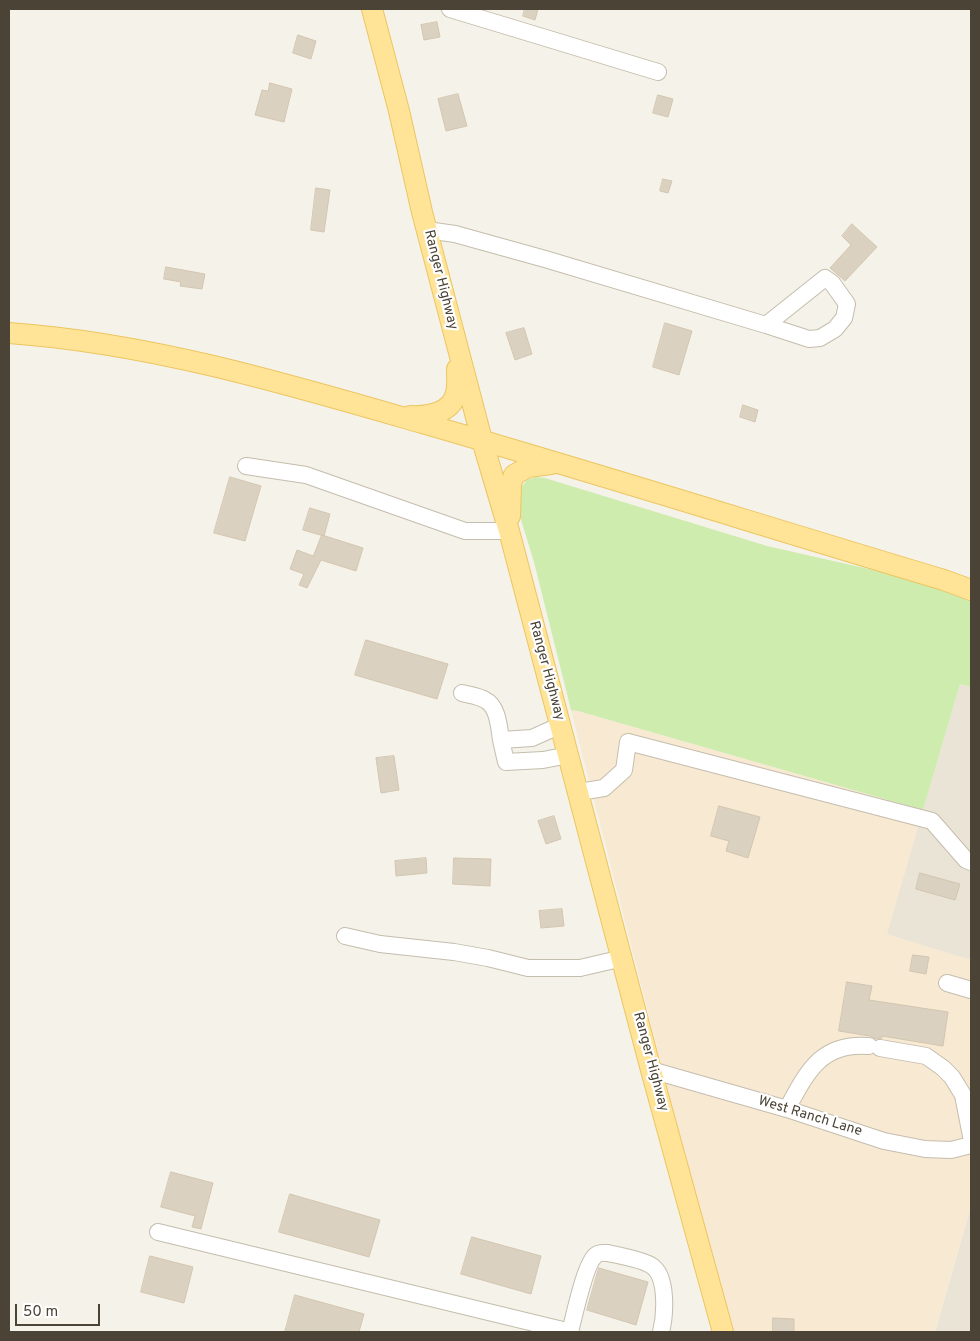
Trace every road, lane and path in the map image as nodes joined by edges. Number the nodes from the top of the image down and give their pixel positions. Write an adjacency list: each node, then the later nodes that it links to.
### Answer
1 (372, 9): 4 (main road, Ranger Highway)
2 (450, 9): 3 (street)
3 (658, 72)
4 (427, 230): 5 (street); 7 (main road, Ranger Highway)
5 (766, 325): 5 (street)
6 (9, 333): 8 (main road)
7 (457, 347): 8 (main road); 9 (main road, Ranger Highway)
8 (395, 415): 9 (main road)
9 (482, 440): 10 (main road); 12 (main road, Ranger Highway)
10 (563, 465): 12 (main road); 13 (main road)
11 (246, 466): 12 (street)
12 (509, 531): 15 (main road, Ranger Highway)
13 (971, 590)
14 (462, 693): 16 (street)
15 (561, 725): 16 (street); 17 (main road, Ranger Highway)
16 (501, 740): 17 (street)
17 (569, 755): 18 (main road, Ranger Highway)
18 (579, 792): 19 (street); 21 (main road, Ranger Highway)
19 (971, 862)
20 (345, 936): 21 (street)
21 (623, 958): 24 (main road, Ranger Highway)
22 (947, 983): 23 (street)
23 (971, 990)
24 (651, 1070): 26 (street, West Ranch Lane); 32 (main road, Ranger Highway)
25 (967, 1089): 26 (street); 27 (street)
26 (787, 1109): 28 (street, West Ranch Lane)
27 (971, 1136)
28 (971, 1144)
29 (158, 1232): 30 (street)
30 (570, 1332): 31 (street)
31 (661, 1332)
32 (723, 1332)

